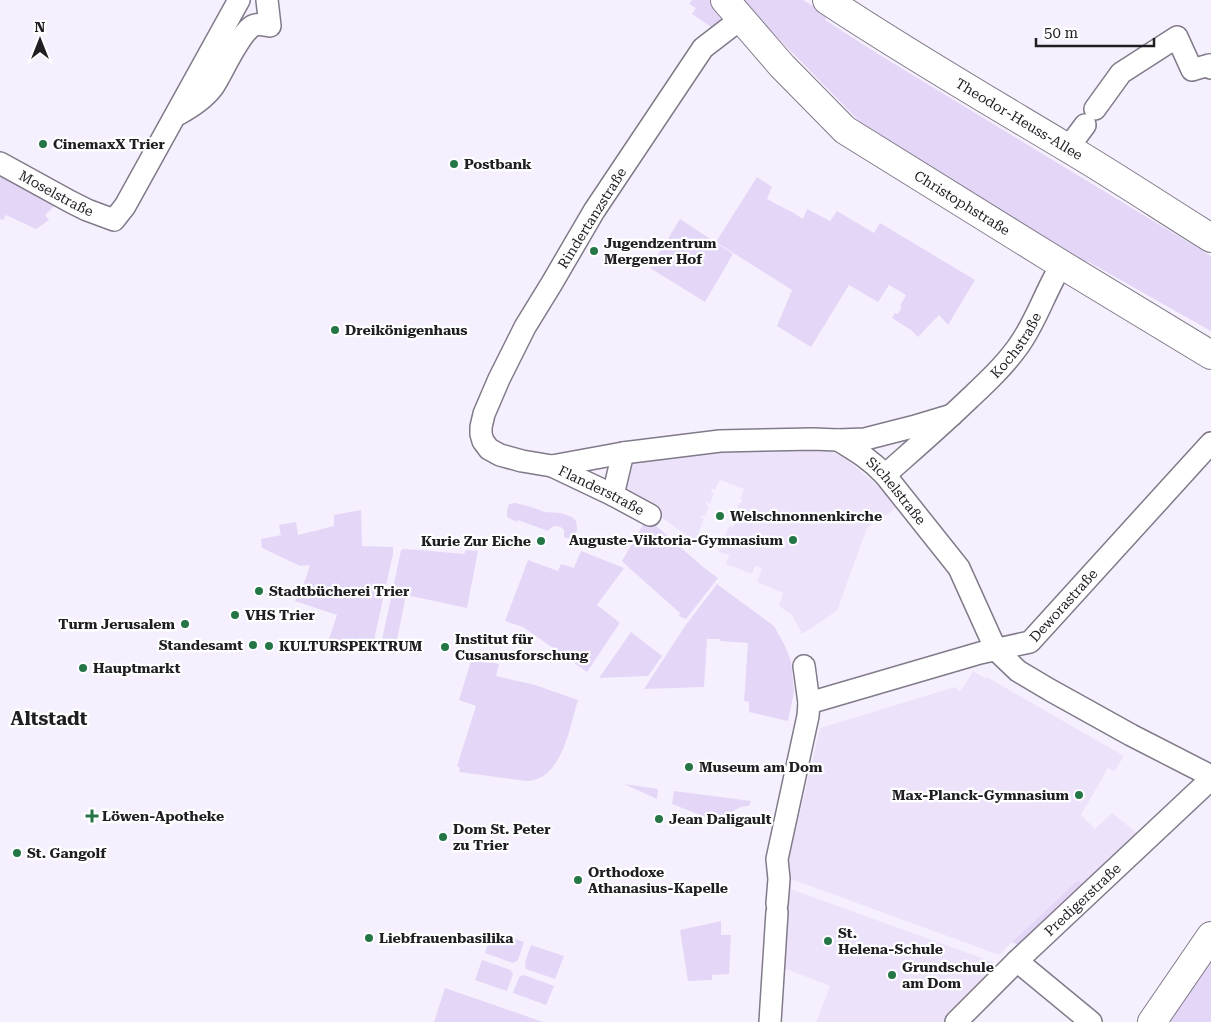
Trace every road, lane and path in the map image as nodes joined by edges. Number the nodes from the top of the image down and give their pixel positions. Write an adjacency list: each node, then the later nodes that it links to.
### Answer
1 (267, 0): 6 (street)
2 (827, 0): 7 (main road, Theodor-Heuss-Allee)
3 (235, 2): 6 (street)
4 (734, 9): 10 (main road, Christophstraße); 15 (street, Rindertanzstraße)
5 (1211, 68): 7 (street)
6 (175, 116): 8 (street, Moselstraße)
7 (1068, 148): 9 (main road, Theodor-Heuss-Allee)
8 (0, 163)
9 (1211, 238)
10 (1062, 264): 11 (main road, Christophstraße); 12 (street, Kochstraße)
11 (1211, 354)
12 (952, 415): 13 (street, Kochstraße); 18 (street, Kochstraße)
13 (838, 440): 16 (street, Sichelstraße); 18 (street, Sichelstraße)
14 (1211, 443): 21 (street, Deworastraße)
15 (477, 444): 17 (street, Sichelstraße)
16 (623, 453): 17 (street, Sichelstraße); 19 (street)
17 (552, 466): 19 (street, Flanderstraße)
18 (885, 475): 21 (street, Sichelstraße)
19 (613, 495): 20 (street, Flanderstraße)
20 (650, 515)
21 (996, 650): 23 (street, Deworastraße); 24 (street, Sichelstraße)
22 (804, 666): 23 (street)
23 (809, 704): 27 (street)
24 (1211, 777): 26 (street, Predigerstraße)
25 (1211, 936): 30 (main road)
26 (1017, 961): 28 (street, Predigerstraße); 29 (street)
27 (770, 1022)
28 (956, 1022)
29 (1091, 1022)
30 (1152, 1022)

